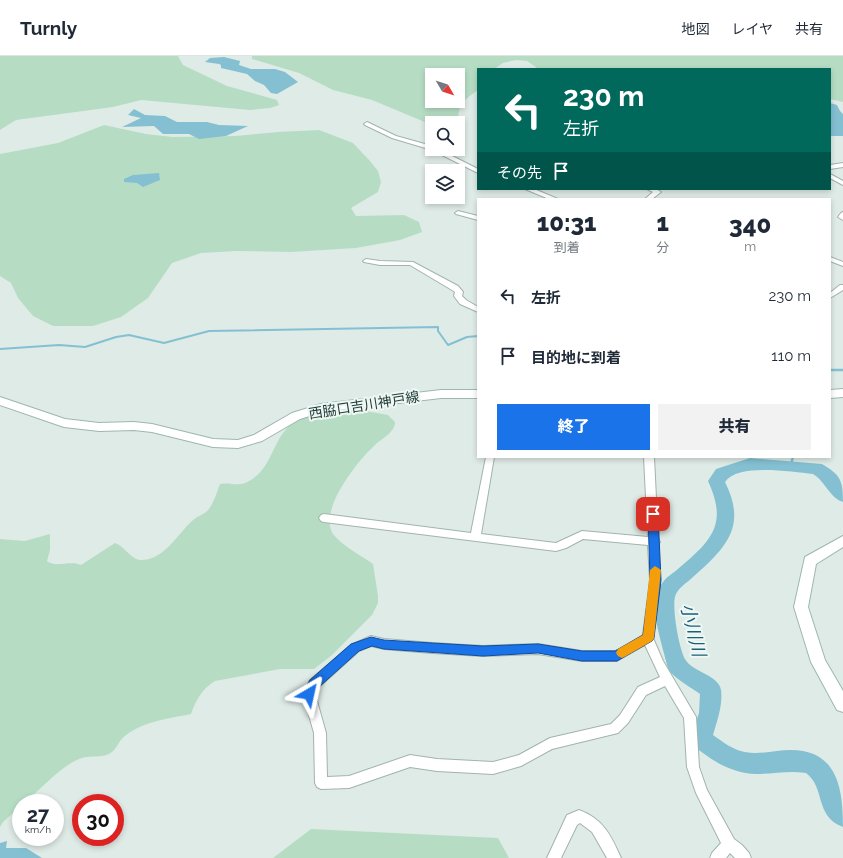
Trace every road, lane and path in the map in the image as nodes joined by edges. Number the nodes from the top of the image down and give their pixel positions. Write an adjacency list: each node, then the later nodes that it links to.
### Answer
1 (367, 124): 2 (street)
2 (425, 147)
3 (447, 156): 6 (street)
4 (477, 164): 6 (street)
5 (843, 165): 7 (street)
6 (470, 167): 8 (street)
7 (831, 167)
8 (477, 170)
9 (831, 176): 10 (street)
10 (843, 182)
11 (531, 190): 13 (street)
12 (653, 190): 14 (street)
13 (552, 198)
14 (649, 198)
15 (458, 213): 17 (street)
16 (843, 214): 18 (street)
17 (477, 218)
18 (843, 218)
19 (831, 259): 21 (street)
20 (366, 261): 24 (street)
21 (843, 264)
22 (843, 287): 23 (street)
23 (831, 293)
24 (477, 309)
25 (843, 392): 27 (main road)
26 (477, 394): 28 (main road, 西脇口吉川神戸線)
27 (831, 394)
28 (0, 401)
29 (490, 458): 32 (street)
30 (650, 458): 34 (street)
31 (324, 518): 32 (street)
32 (475, 537): 34 (street)
33 (843, 541): 37 (main road)
34 (655, 542): 35 (street)
35 (648, 638): 36 (street); 36 (street)
36 (668, 679): 38 (street)
37 (843, 705)
38 (729, 844): 41 (street); 42 (street)
39 (554, 858): 40 (street)
40 (614, 858)
41 (717, 858)
42 (744, 858)

